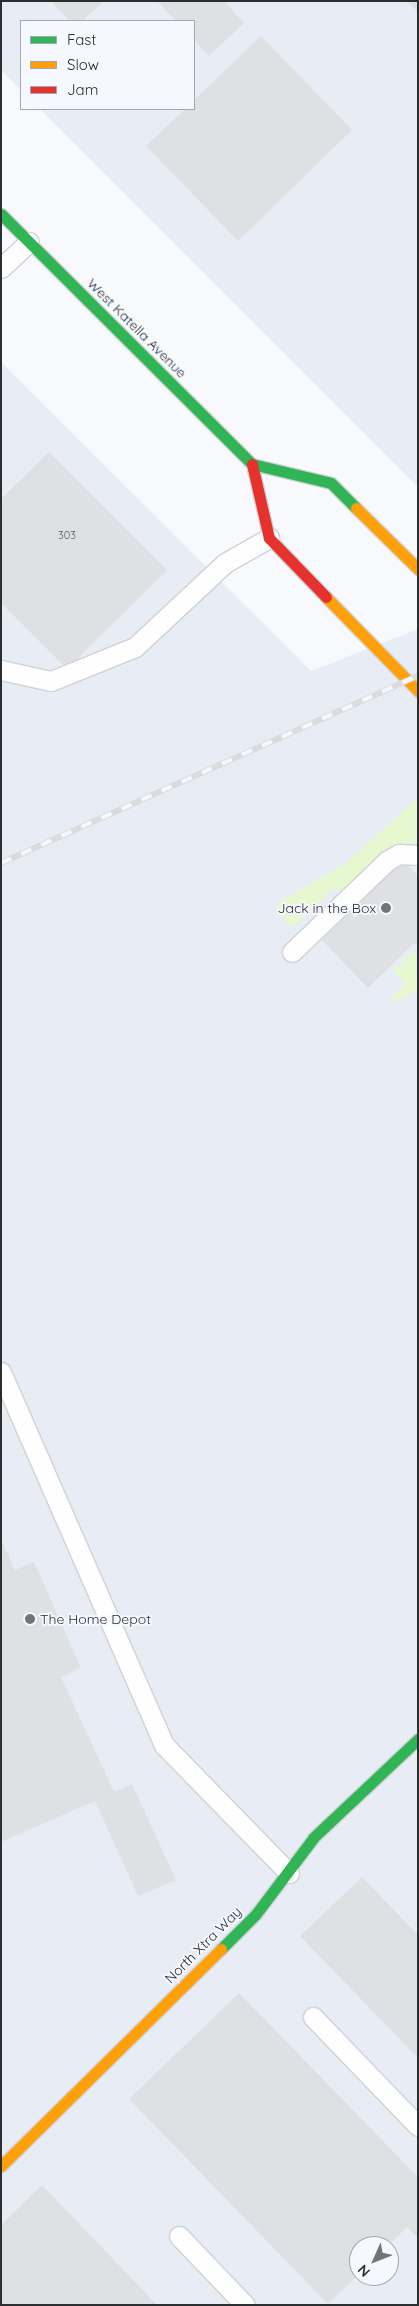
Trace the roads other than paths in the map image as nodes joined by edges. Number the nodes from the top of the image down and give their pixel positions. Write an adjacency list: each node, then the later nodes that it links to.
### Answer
1 (1, 214): 2 (main road, West Katella Avenue)
2 (29, 242): 3 (lane); 4 (main road, West Katella Avenue)
3 (1, 268)
4 (252, 464): 5 (main road); 6 (main road)
5 (269, 538): 7 (lane); 8 (main road)
6 (418, 569)
7 (1, 670)
8 (418, 691)
9 (418, 854): 10 (lane)
10 (292, 952)
11 (1, 1372): 13 (lane)
12 (418, 1740): 13 (main road, North Xtra Way)
13 (289, 1873): 16 (main road, North Xtra Way)
14 (313, 2017): 15 (lane)
15 (418, 2126)
16 (1, 2166)
17 (178, 2236): 18 (lane)
18 (245, 2305)

